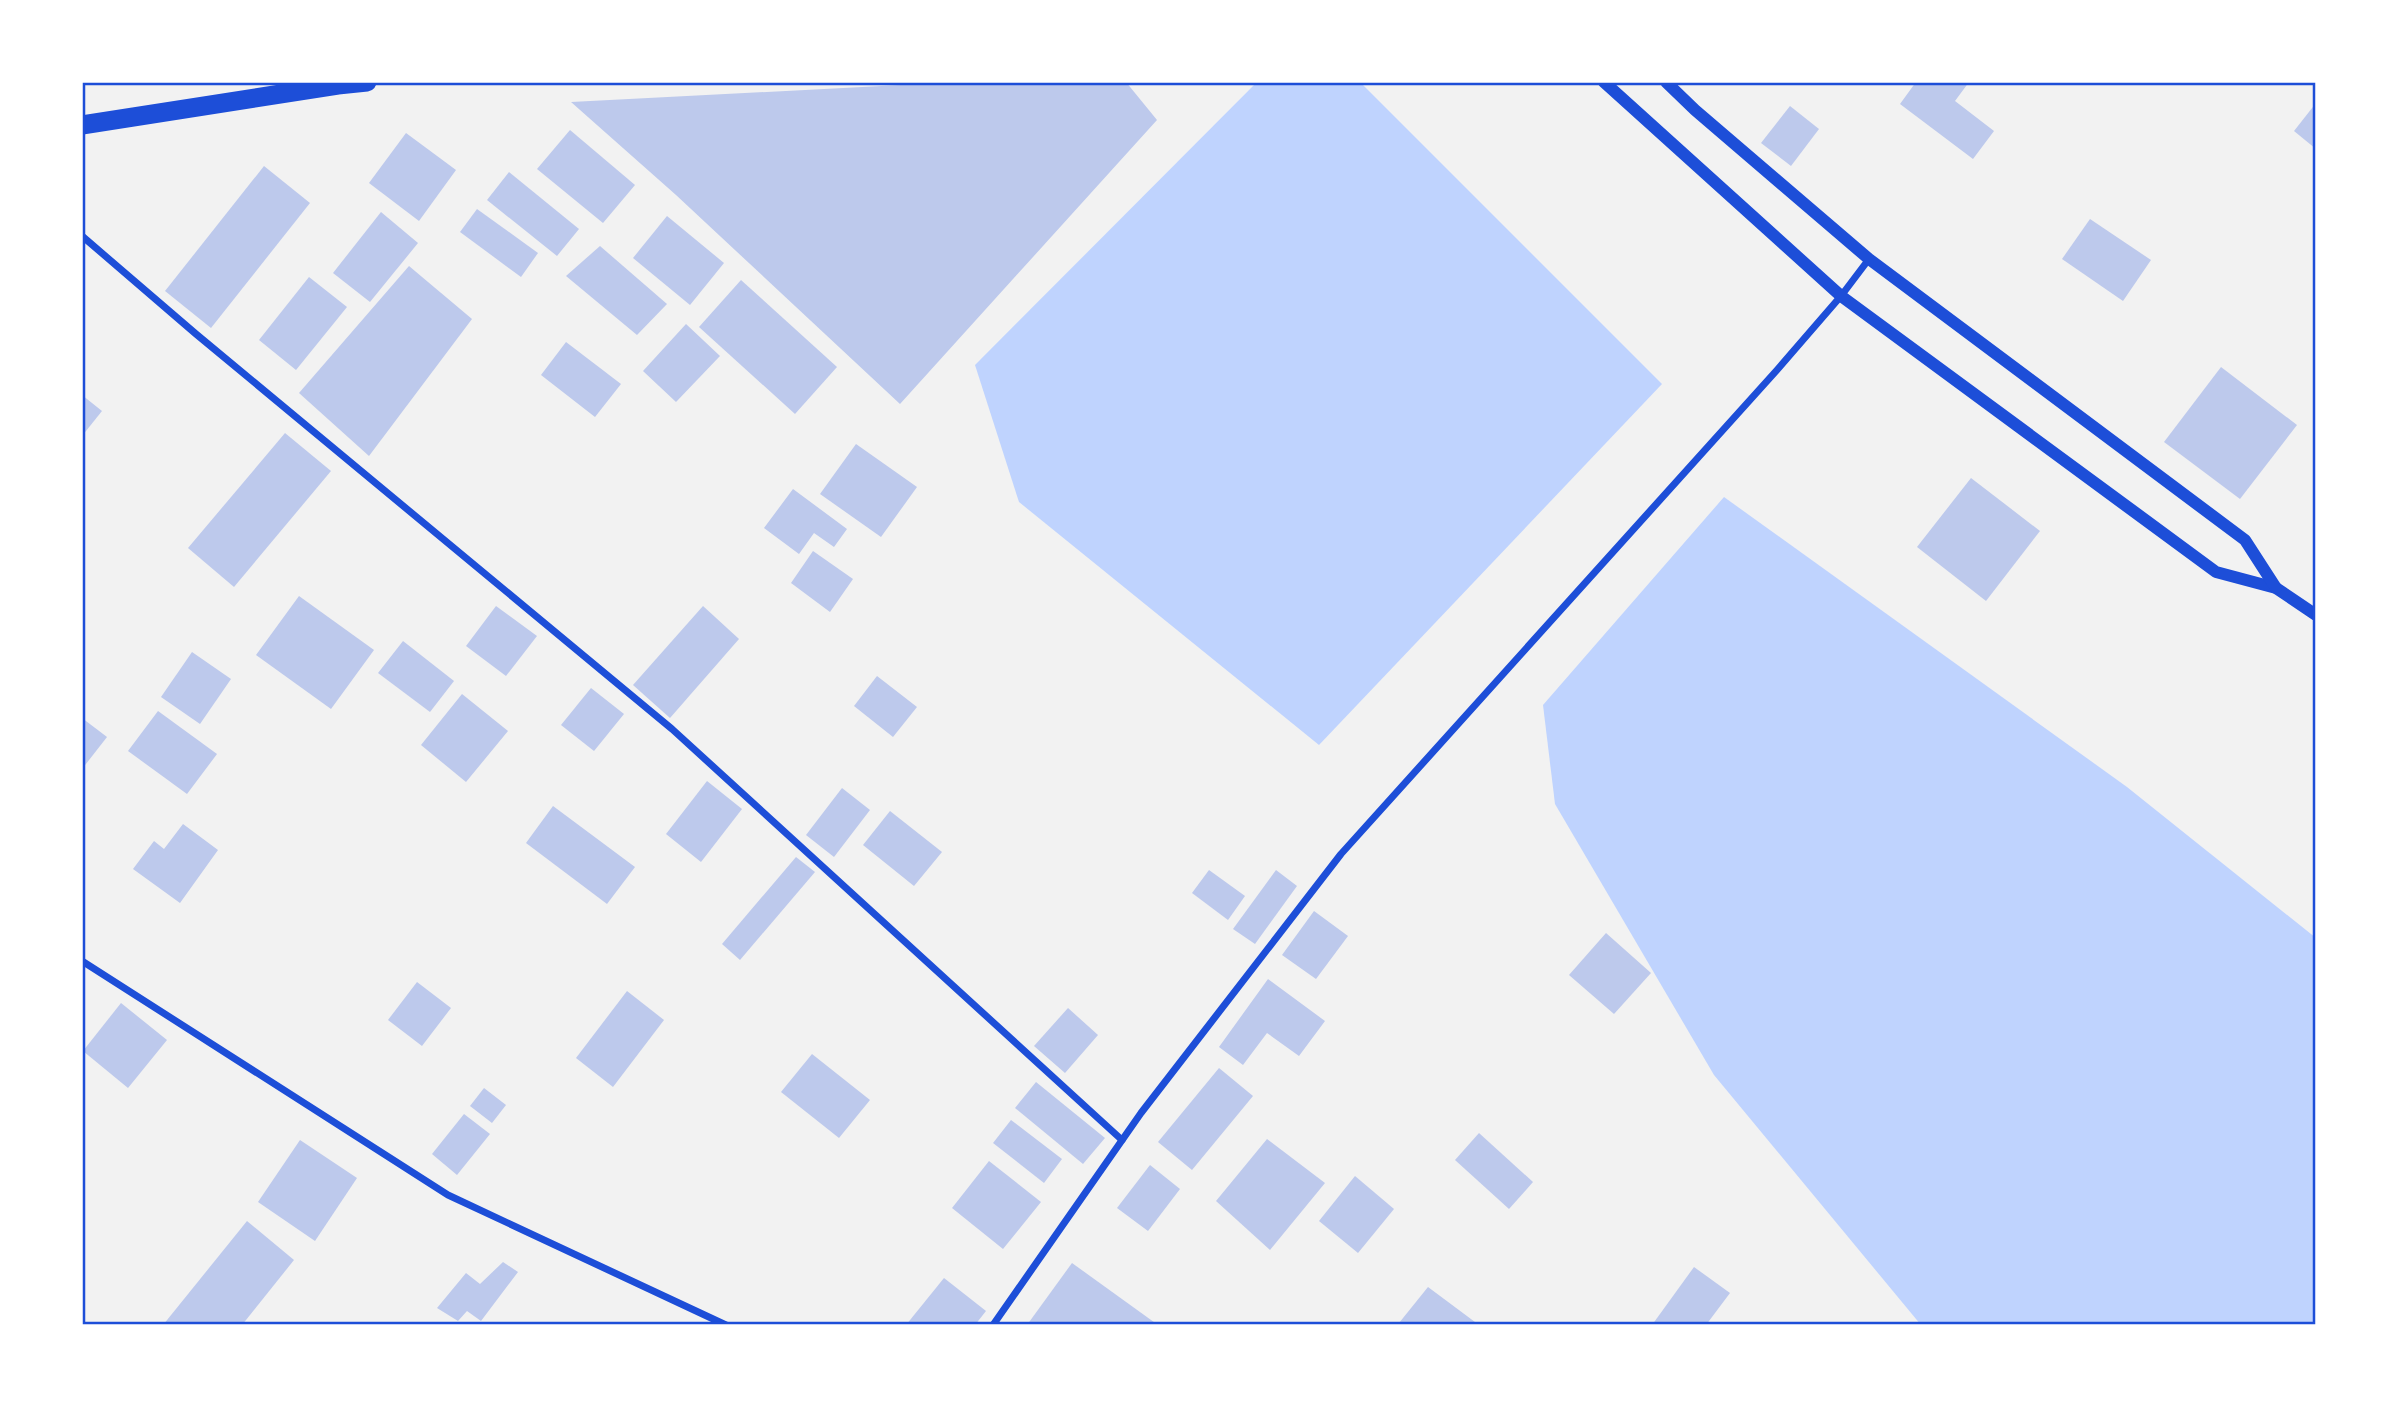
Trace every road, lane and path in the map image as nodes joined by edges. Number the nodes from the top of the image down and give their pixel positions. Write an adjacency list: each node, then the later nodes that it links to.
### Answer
1 (367, 82): 4 (highway)
2 (1604, 82): 7 (street)
3 (1667, 82): 6 (street)
4 (82, 125)
5 (82, 236): 11 (street)
6 (1869, 259): 7 (street); 8 (street)
7 (1841, 296): 8 (street); 11 (street)
8 (2276, 588): 9 (street)
9 (2316, 615)
10 (82, 961): 12 (street)
11 (1122, 1140): 13 (street)
12 (726, 1325)
13 (993, 1325)

